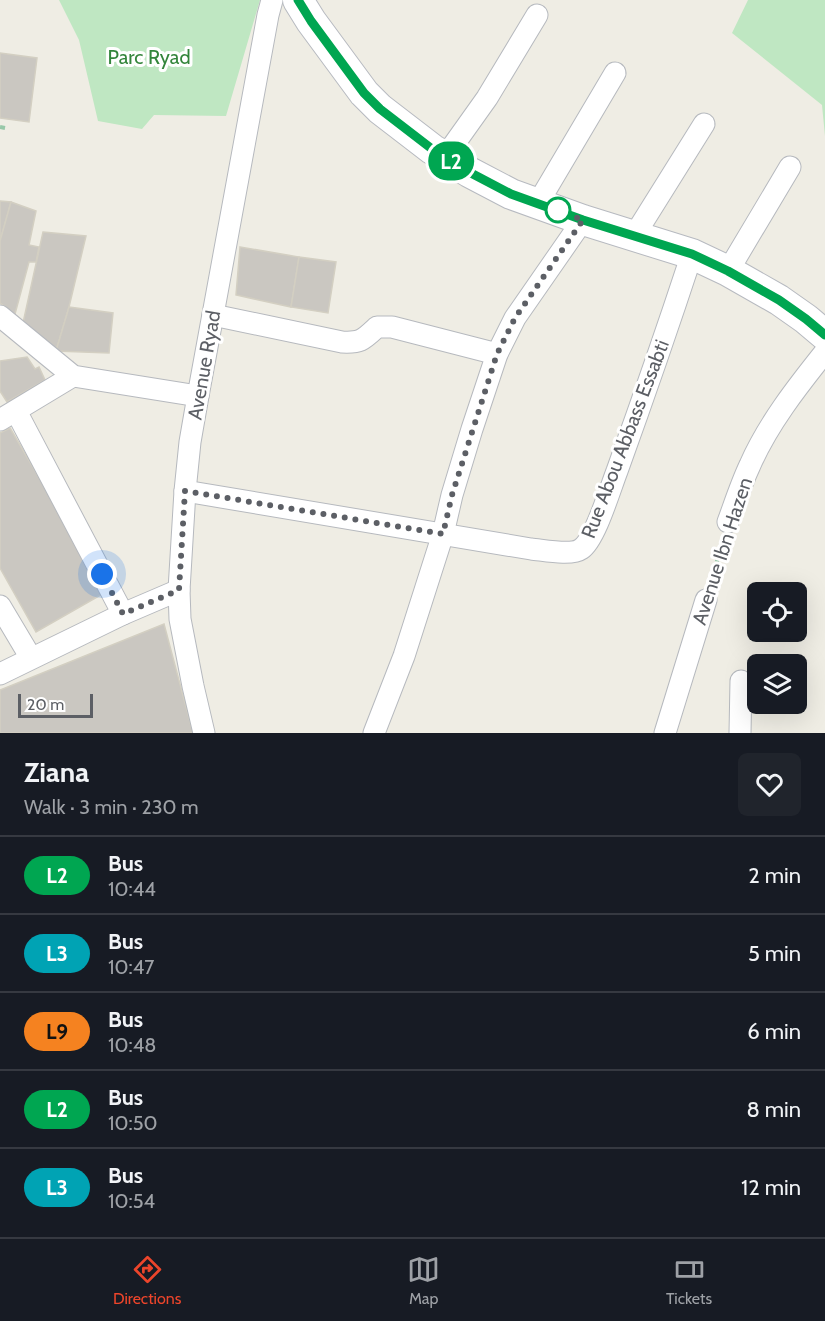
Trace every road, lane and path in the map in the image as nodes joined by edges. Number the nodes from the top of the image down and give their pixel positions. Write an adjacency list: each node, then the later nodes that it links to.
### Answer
1 (273, 0): 13 (street, Avenue Ryad)
2 (298, 0): 6 (street)
3 (537, 15): 6 (street)
4 (615, 74): 8 (street)
5 (704, 124): 10 (street)
6 (445, 157): 8 (street)
7 (790, 167): 12 (street)
8 (538, 203): 9 (street)
9 (583, 220): 10 (street); 17 (street)
10 (634, 236): 11 (street)
11 (692, 254): 12 (street); 23 (street, Rue Abou Abbass Essabti)
12 (728, 271): 15 (street)
13 (213, 315): 17 (street); 19 (street, Avenue Ryad)
14 (0, 316): 18 (street)
15 (825, 335)
16 (825, 352): 22 (street, Avenue Ibn Hazen)
17 (497, 354): 23 (street)
18 (73, 376): 19 (street); 20 (street)
19 (198, 396): 21 (street, Avenue Ryad)
20 (8, 416): 27 (street)
21 (185, 491): 23 (street, Rue Abou Abbass Essabti); 24 (street, Avenue Ryad)
22 (728, 522): 25 (path, Avenue Ibn Hazen)
23 (443, 534): 32 (street)
24 (179, 590): 27 (street); 31 (street, Avenue Ryad)
25 (706, 600): 33 (street, Avenue Ibn Hazen)
26 (0, 606): 28 (street)
27 (123, 614): 28 (street)
28 (31, 658): 29 (street)
29 (0, 674)
30 (741, 681): 34 (street)
31 (204, 733)
32 (374, 733)
33 (665, 733)
34 (740, 733)

